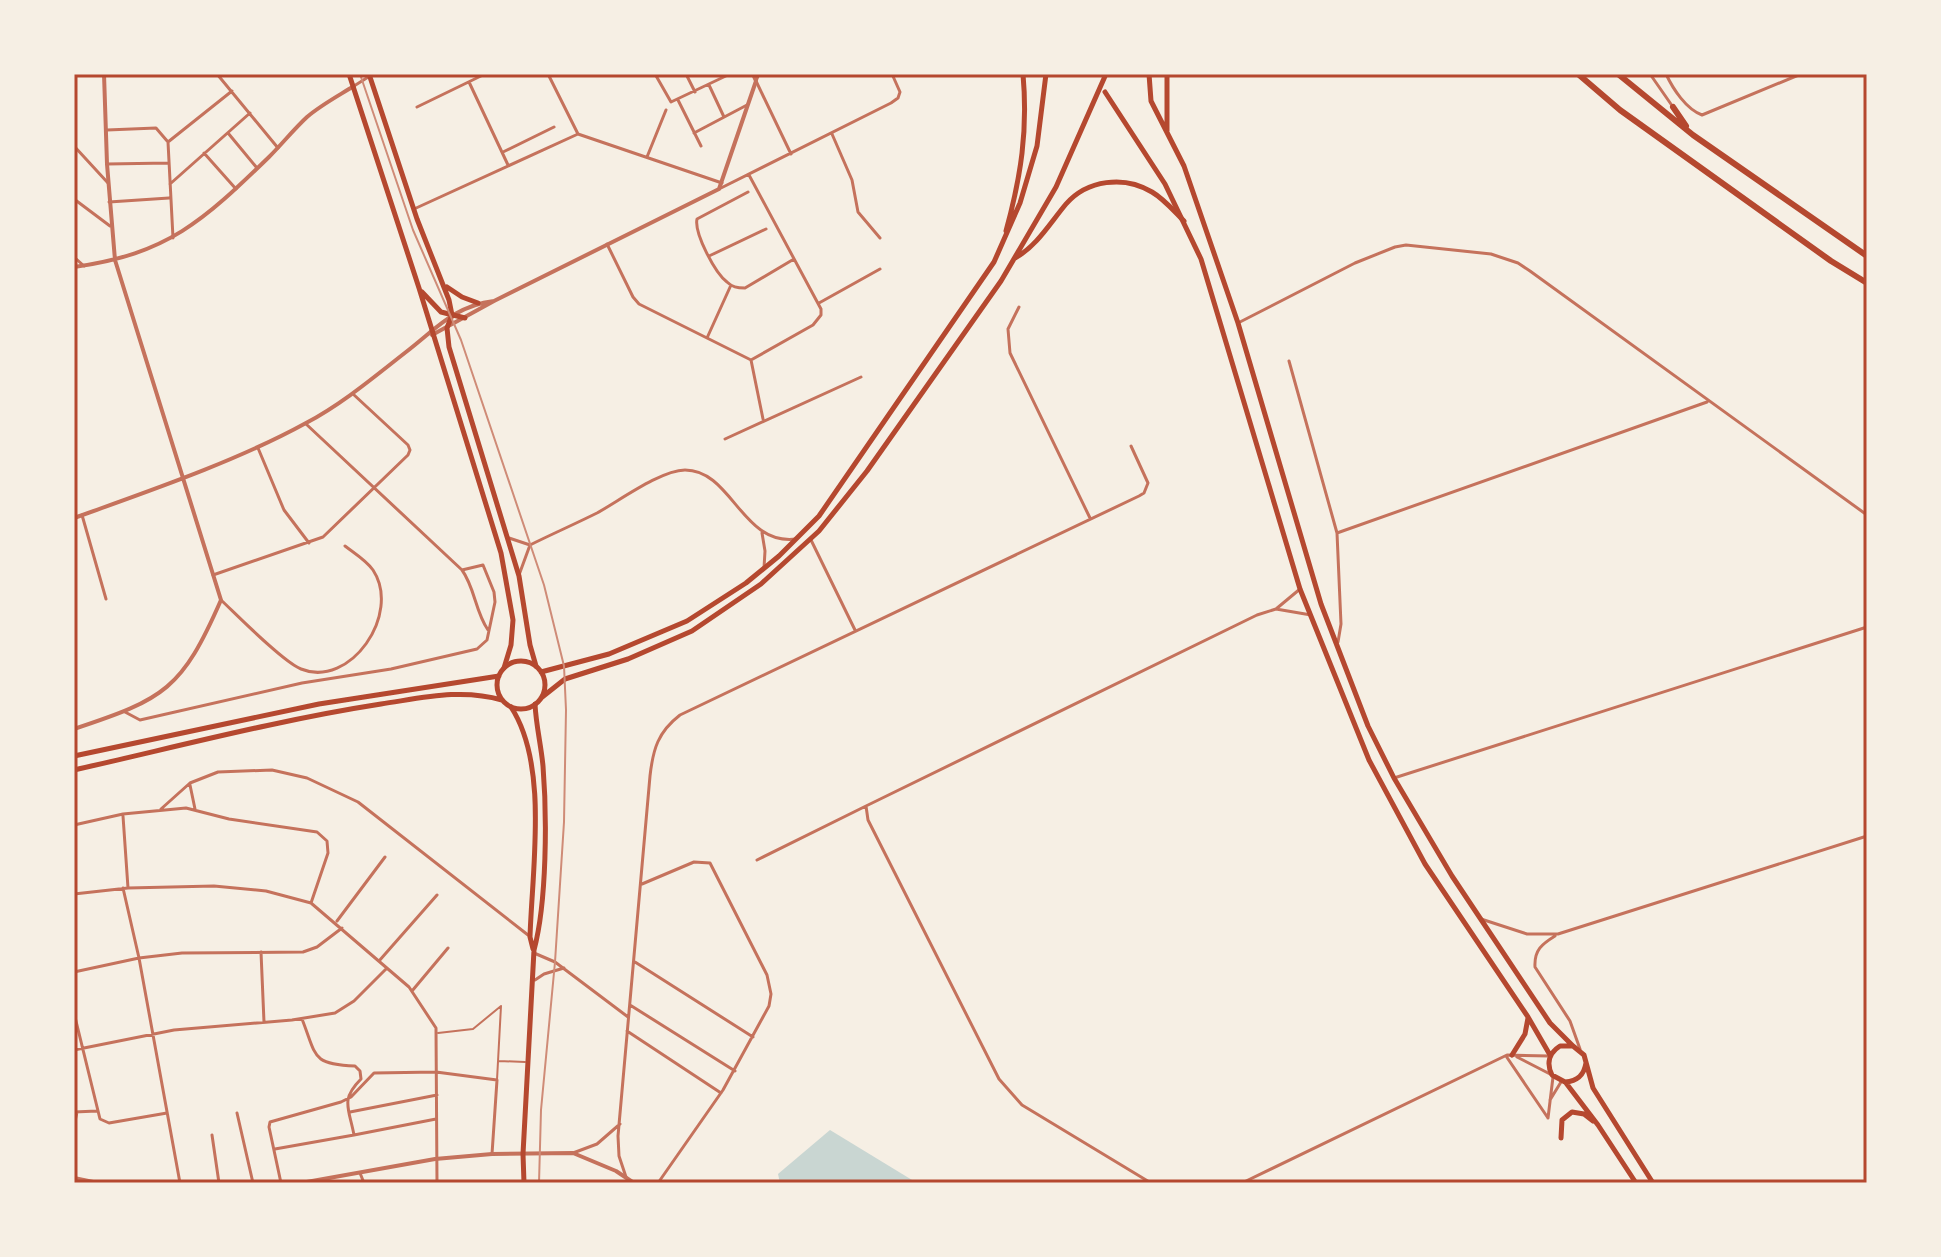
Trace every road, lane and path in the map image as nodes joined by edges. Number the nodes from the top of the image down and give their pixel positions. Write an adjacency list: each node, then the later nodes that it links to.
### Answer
1 (104, 74): 38 (street)
2 (217, 74): 27 (street)
3 (349, 74): 26 (main road)
4 (371, 74): 26 (street); 67 (main road)
5 (485, 74): 24 (street)
6 (548, 74): 42 (street)
7 (655, 74): 30 (street)
8 (686, 74): 28 (street)
9 (730, 74): 25 (street)
10 (753, 74): 23 (street)
11 (759, 74): 23 (street)
12 (892, 74): 43 (street)
13 (1023, 74): 74 (main road)
14 (1046, 74): 74 (main road)
15 (1106, 74): 79 (main road)
16 (1149, 74): 39 (main road)
17 (1167, 74): 39 (main road)
18 (1578, 74): 84 (highway)
19 (1618, 74): 44 (highway)
20 (1650, 74): 33 (street)
21 (1666, 74): 22 (street)
22 (1801, 74)
23 (756, 81): 31 (street); 51 (street)
24 (469, 82): 32 (street); 50 (street)
25 (709, 85): 28 (street); 36 (street)
26 (354, 86): 48 (street); 87 (main road)
27 (232, 91): 35 (street); 45 (street)
28 (695, 92): 30 (street)
29 (1105, 92): 68 (main road)
30 (678, 100): 41 (street)
31 (748, 104): 36 (street); 59 (street)
32 (417, 107)
33 (1673, 107): 44 (highway)
34 (666, 110): 52 (street)
35 (250, 113): 40 (street); 48 (street)
36 (724, 117): 41 (street)
37 (554, 127): 50 (street)
38 (105, 131): 45 (street); 54 (street)
39 (1167, 132): 94 (main road)
40 (228, 133): 49 (street); 56 (street)
41 (694, 133): 47 (street)
42 (578, 134): 52 (street); 55 (street)
43 (832, 134): 51 (street); 72 (street)
44 (1693, 135): 76 (highway)
45 (168, 142): 53 (street)
46 (74, 146): 58 (street)
47 (701, 146)
48 (278, 148): 56 (street)
49 (204, 153): 60 (street); 61 (street)
50 (502, 153): 55 (street)
51 (791, 154): 57 (street)
52 (647, 157): 59 (street)
53 (169, 163): 54 (street); 60 (street)
54 (107, 164): 58 (street)
55 (509, 166): 67 (street)
56 (257, 168): 61 (street)
57 (749, 175): 62 (street); 78 (street)
58 (108, 183): 66 (street)
59 (722, 183): 62 (street)
60 (170, 184): 64 (street)
61 (236, 189): 71 (street)
62 (719, 189): 73 (street)
63 (748, 192): 75 (street)
64 (171, 198): 66 (street); 71 (street)
65 (74, 199): 69 (street)
66 (109, 202): 69 (street)
67 (414, 209): 85 (main road)
68 (1184, 221): 79 (main road); 128 (main road)
69 (110, 226): 80 (street)
70 (766, 229): 75 (street)
71 (173, 238): 80 (street)
72 (880, 238)
73 (607, 244): 88 (street); 97 (street)
74 (1001, 246): 117 (main road)
75 (709, 256): 86 (street)
76 (1867, 256)
77 (74, 257): 81 (street)
78 (794, 259): 86 (street); 90 (street)
79 (1015, 259): 118 (main road)
80 (115, 260): 81 (street); 108 (street)
81 (84, 266): 82 (street)
82 (74, 267)
83 (880, 269): 90 (street)
84 (1867, 283)
85 (445, 285): 89 (main road); 92 (main road)
86 (731, 285): 97 (street)
87 (419, 288): 92 (main road); 96 (main road)
88 (494, 301): 89 (street); 93 (street)
89 (478, 303): 92 (street)
90 (819, 303): 98 (street)
91 (1019, 307): 113 (street)
92 (452, 315): 93 (main road); 95 (main road); 96 (street)
93 (465, 318): 95 (street)
94 (1238, 323): 102 (street); 136 (main road)
95 (447, 328): 96 (street); 116 (main road)
96 (433, 332): 101 (street); 138 (main road)
97 (707, 338): 98 (street)
98 (751, 360): 103 (street)
99 (1289, 361): 115 (street)
100 (861, 377): 103 (street)
101 (353, 394): 104 (street); 109 (street)
102 (1708, 402): 111 (street); 115 (street)
103 (763, 421): 105 (street)
104 (306, 424): 106 (street); 109 (street)
105 (725, 439)
106 (257, 446): 108 (street); 119 (street)
107 (1131, 446): 113 (street)
108 (184, 478): 110 (street); 126 (street)
109 (375, 489): 119 (street); 125 (street)
110 (82, 515): 112 (street); 129 (street)
111 (1867, 515)
112 (74, 518)
113 (1090, 518): 123 (street)
114 (762, 533): 117 (street); 121 (street); 124 (street)
115 (1337, 533): 136 (street)
116 (509, 538): 121 (street); 127 (main road)
117 (798, 539): 124 (main road)
118 (811, 539): 134 (street); 143 (main road)
119 (309, 543): 126 (street)
120 (1014, 544): 123 (street)
121 (530, 545): 127 (street)
122 (345, 546): 139 (street)
123 (1017, 553): 134 (street)
124 (764, 568): 140 (main road)
125 (462, 570): 135 (street); 135 (street)
126 (213, 575): 130 (street)
127 (519, 576): 137 (main road)
128 (1300, 589): 131 (street); 132 (main road)
129 (106, 599)
130 (221, 600): 139 (street); 147 (street)
131 (1276, 609): 132 (street); 153 (street)
132 (1311, 615): 185 (main road)
133 (1867, 627): 151 (street)
134 (855, 630): 161 (street)
135 (489, 632): 142 (street)
136 (1337, 644): 151 (main road)
137 (536, 666): 138 (main road); 140 (main road)
138 (504, 668): 141 (main road)
139 (327, 670): 142 (street)
140 (541, 672): 143 (main road)
141 (499, 676): 144 (main road); 149 (main road)
142 (328, 678): 147 (street)
143 (541, 698): 145 (main road)
144 (502, 700): 146 (main road); 150 (main road)
145 (535, 704): 146 (main road); 170 (main road)
146 (511, 707): 170 (main road)
147 (125, 712): 148 (street)
148 (74, 729)
149 (74, 756)
150 (74, 770)
151 (1394, 778): 166 (main road)
152 (190, 783): 154 (street); 155 (street); 170 (street)
153 (866, 806): 160 (street); 241 (street)
154 (161, 809): 155 (street); 156 (street)
155 (195, 809): 165 (street)
156 (123, 814): 157 (street); 162 (street)
157 (74, 825)
158 (1867, 836): 169 (street)
159 (385, 857): 167 (street)
160 (757, 860)
161 (642, 884): 176 (street); 191 (street)
162 (125, 888): 163 (street); 165 (street); 174 (street)
163 (74, 894)
164 (437, 895): 175 (street)
165 (311, 903): 167 (street)
166 (1481, 919): 169 (street); 192 (main road)
167 (336, 923): 168 (street)
168 (342, 928): 172 (street); 175 (street)
169 (1558, 934): 194 (street)
170 (534, 937): 173 (main road)
171 (448, 948): 181 (street)
172 (261, 952): 174 (street); 187 (street)
173 (534, 952): 178 (street); 180 (main road)
174 (139, 958): 179 (street); 190 (street)
175 (379, 961): 177 (street)
176 (635, 962): 182 (street); 191 (street)
177 (387, 968): 181 (street); 186 (street)
178 (564, 968): 180 (street); 184 (street)
179 (74, 969)
180 (532, 982): 199 (main road)
181 (412, 991): 189 (street)
182 (630, 1005): 184 (street); 201 (street)
183 (74, 1013): 193 (street)
184 (628, 1017): 188 (street)
185 (1528, 1017): 196 (main road); 197 (main road)
186 (302, 1019): 187 (street); 208 (street)
187 (264, 1022): 190 (street)
188 (627, 1031): 206 (street); 216 (street)
189 (437, 1034): 198 (street); 202 (street)
190 (152, 1035): 193 (street); 213 (street)
191 (753, 1037): 201 (street)
192 (1573, 1046): 194 (main road); 197 (main road)
193 (82, 1048): 195 (street); 210 (street)
194 (1580, 1049): 200 (main road)
195 (74, 1050)
196 (1511, 1055): 197 (street); 203 (street); 209 (street); 242 (street)
197 (1550, 1056): 203 (main road)
198 (498, 1061): 199 (street); 204 (street)
199 (528, 1062): 225 (main road)
200 (1586, 1063): 205 (main road); 244 (main road)
201 (735, 1071): 206 (street)
202 (436, 1072): 204 (street); 207 (street); 208 (street)
203 (1553, 1076): 205 (main road); 209 (street)
204 (497, 1080): 224 (street)
205 (1563, 1082): 209 (street); 217 (main road)
206 (721, 1093): 240 (street)
207 (437, 1095): 212 (street); 215 (street)
208 (347, 1099): 212 (street); 222 (street)
209 (1549, 1103)
210 (97, 1111): 211 (street); 213 (street)
211 (76, 1112): 218 (street)
212 (349, 1112): 220 (street)
213 (167, 1113): 231 (street)
214 (237, 1113): 233 (street)
215 (436, 1119): 220 (street); 226 (street)
216 (620, 1124): 223 (street); 228 (street)
217 (1598, 1125): 221 (main road); 243 (main road)
218 (74, 1126)
219 (212, 1135): 232 (street)
220 (354, 1135): 222 (street)
221 (1561, 1138)
222 (274, 1149): 234 (street)
223 (573, 1153): 225 (street); 228 (street)
224 (492, 1154): 225 (street); 226 (street)
225 (523, 1154): 238 (main road)
226 (435, 1159): 227 (street); 237 (street)
227 (360, 1173): 235 (street); 236 (street)
228 (626, 1177): 239 (street)
229 (74, 1178): 230 (street)
230 (98, 1183)
231 (180, 1183)
232 (219, 1183)
233 (253, 1183)
234 (281, 1183)
235 (301, 1183)
236 (364, 1183)
237 (437, 1183)
238 (524, 1183)
239 (634, 1183)
240 (658, 1183)
241 (1151, 1183)
242 (1242, 1183)
243 (1636, 1183)
244 (1653, 1183)

